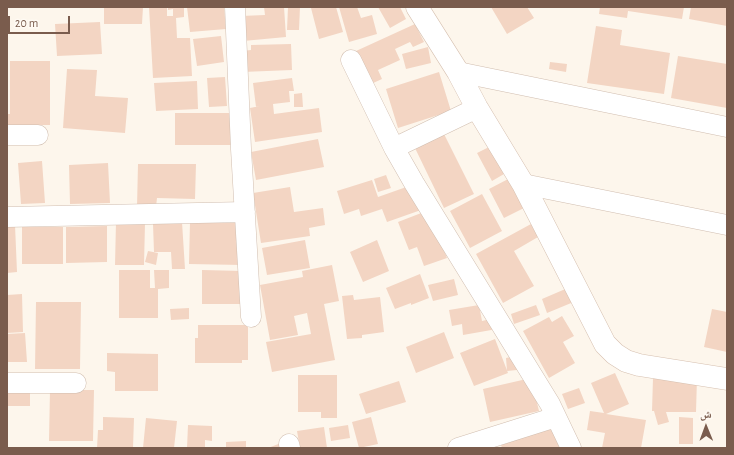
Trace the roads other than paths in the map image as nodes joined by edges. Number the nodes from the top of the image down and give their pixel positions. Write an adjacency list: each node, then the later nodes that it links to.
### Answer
1 (235, 7): 11 (street)
2 (417, 7): 4 (street)
3 (351, 60): 9 (street)
4 (458, 72): 5 (street); 6 (street)
5 (477, 108): 9 (street); 10 (street)
6 (727, 127)
7 (7, 135): 8 (street)
8 (38, 135)
9 (394, 148): 18 (street)
10 (523, 184): 13 (street); 15 (street)
11 (245, 212): 12 (street); 14 (street)
12 (7, 217)
13 (727, 225)
14 (251, 317)
15 (727, 379)
16 (7, 383): 17 (street)
17 (76, 383)
18 (556, 417): 19 (street); 20 (street)
19 (458, 448)
20 (571, 448)

